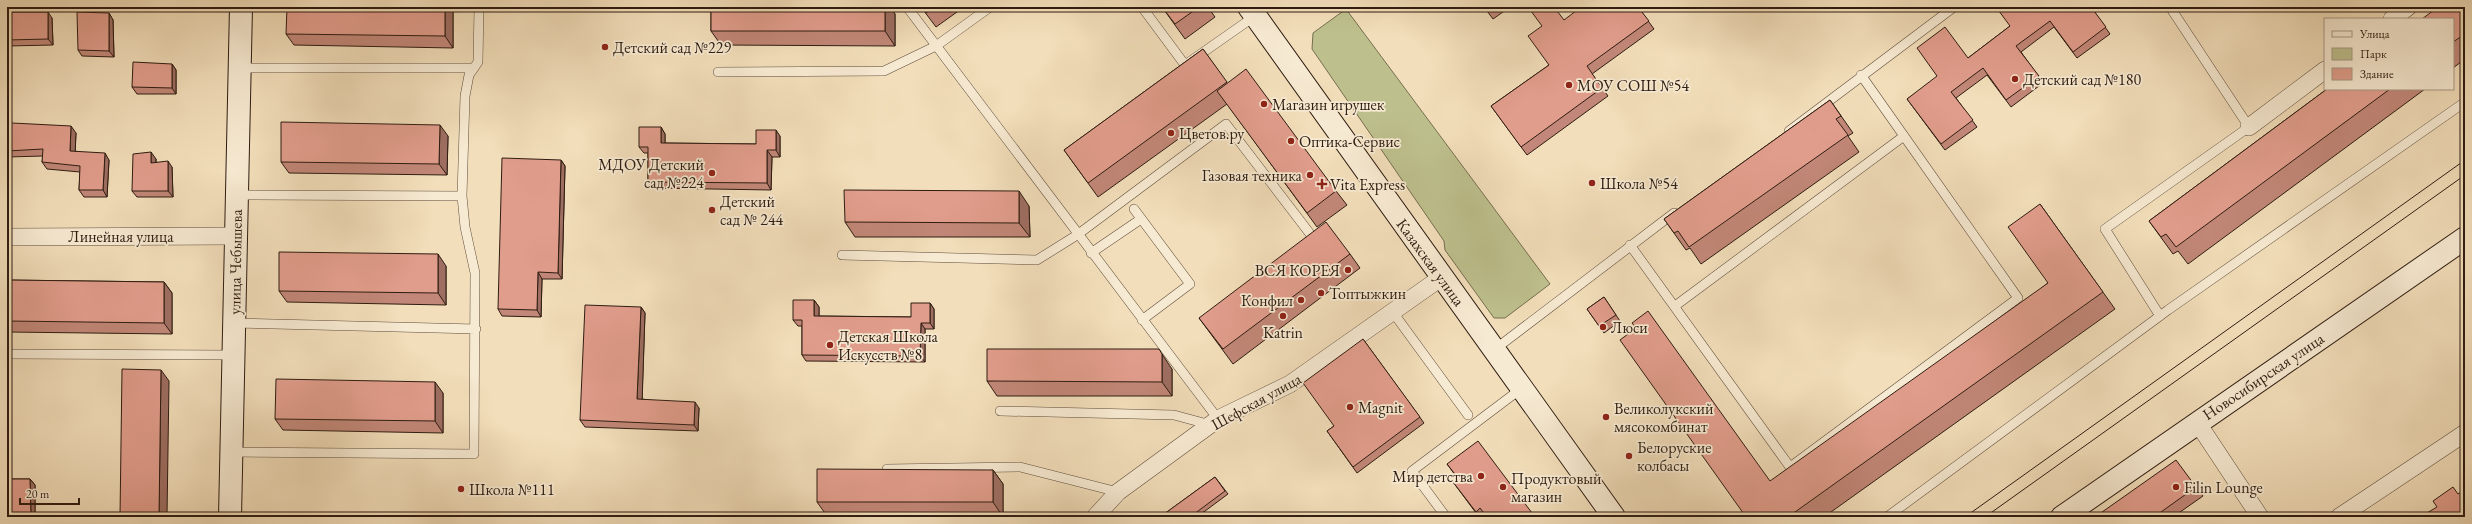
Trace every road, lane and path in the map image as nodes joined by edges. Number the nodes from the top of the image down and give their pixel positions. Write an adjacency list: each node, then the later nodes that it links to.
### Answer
1 (241, 7): 12 (street, улица Чебышева)
2 (479, 7): 13 (lane)
3 (907, 7): 11 (lane)
4 (990, 7): 11 (lane)
5 (1142, 7): 9 (lane)
6 (1954, 7): 16 (lane)
7 (2170, 7): 18 (lane)
8 (2408, 7): 10 (street)
9 (1251, 10): 34 (street, Казахская улица)
10 (2393, 18)
11 (936, 46): 15 (lane); 26 (lane)
12 (240, 68): 13 (lane); 21 (street, улица Чебышева)
13 (474, 68): 22 (lane)
14 (2324, 71): 18 (street)
15 (718, 72)
16 (1861, 75): 19 (lane); 20 (lane)
17 (2465, 102): 37 (lane)
18 (2249, 128): 37 (lane)
19 (1784, 134)
20 (1904, 136): 35 (lane); 35 (lane)
21 (236, 195): 22 (lane); 27 (street, улица Чебышева)
22 (462, 196): 40 (lane)
23 (1682, 207): 31 (lane)
24 (1134, 209): 25 (lane)
25 (1141, 219): 32 (lane); 38 (lane)
26 (1077, 235): 30 (lane); 32 (lane); 33 (lane)
27 (236, 236): 28 (street, Линейная улица); 39 (street, улица Чебышева)
28 (7, 237)
29 (2465, 238): 48 (street, Новосибирская улица)
30 (1314, 239)
31 (1630, 245): 35 (lane); 41 (lane)
32 (1091, 252): 38 (lane)
33 (842, 254)
34 (1442, 277): 36 (street, Шефская улица); 41 (street, Казахская улица)
35 (1675, 306)
36 (1392, 311): 46 (lane); 47 (street, Шефская улица)
37 (2160, 316): 57 (lane)
38 (1142, 320): 47 (lane)
39 (234, 323): 40 (lane); 43 (street, улица Чебышева)
40 (476, 329): 50 (lane)
41 (1494, 350): 44 (street, Казахская улица)
42 (7, 354): 43 (lane)
43 (233, 355): 50 (street, улица Чебышева)
44 (1522, 388): 55 (lane); 56 (street, Казахская улица)
45 (1000, 411): 47 (lane)
46 (1468, 415)
47 (1214, 422): 52 (street, Шефская улица)
48 (2197, 422): 58 (street, Новосибирская улица); 59 (street)
49 (2465, 433): 60 (street)
50 (232, 452): 53 (street, улица Чебышева)
51 (876, 470): 52 (lane)
52 (1118, 492): 54 (street, Шефская улица)
53 (230, 517)
54 (1095, 517)
55 (1446, 517)
56 (1614, 517)
57 (1887, 517)
58 (2062, 517)
59 (2260, 517)
60 (2339, 517)

